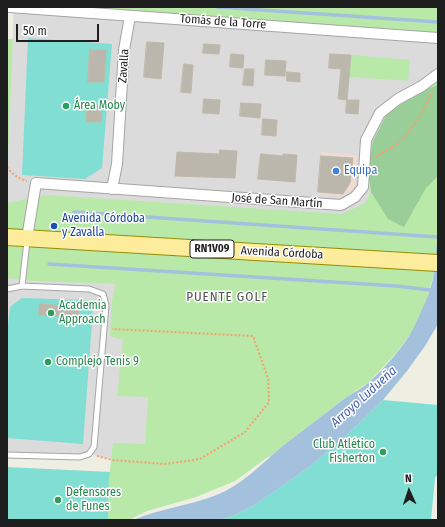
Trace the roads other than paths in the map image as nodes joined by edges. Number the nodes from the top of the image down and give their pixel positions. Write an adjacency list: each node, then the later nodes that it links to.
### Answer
1 (9, 7): 2 (street, Tomás de la Torre)
2 (130, 16): 3 (street, Tomás de la Torre); 5 (street, Zavalla)
3 (438, 38)
4 (438, 74): 5 (street, José de San Martín)
5 (112, 188): 7 (street, José de San Martín)
6 (7, 237): 7 (main road, Avenida Córdoba / RN1V09)
7 (27, 238): 8 (main road, Avenida Córdoba / RN1V09); 9 (lane)
8 (438, 263)
9 (22, 286): 10 (lane); 11 (lane)
10 (7, 290)
11 (7, 455)

